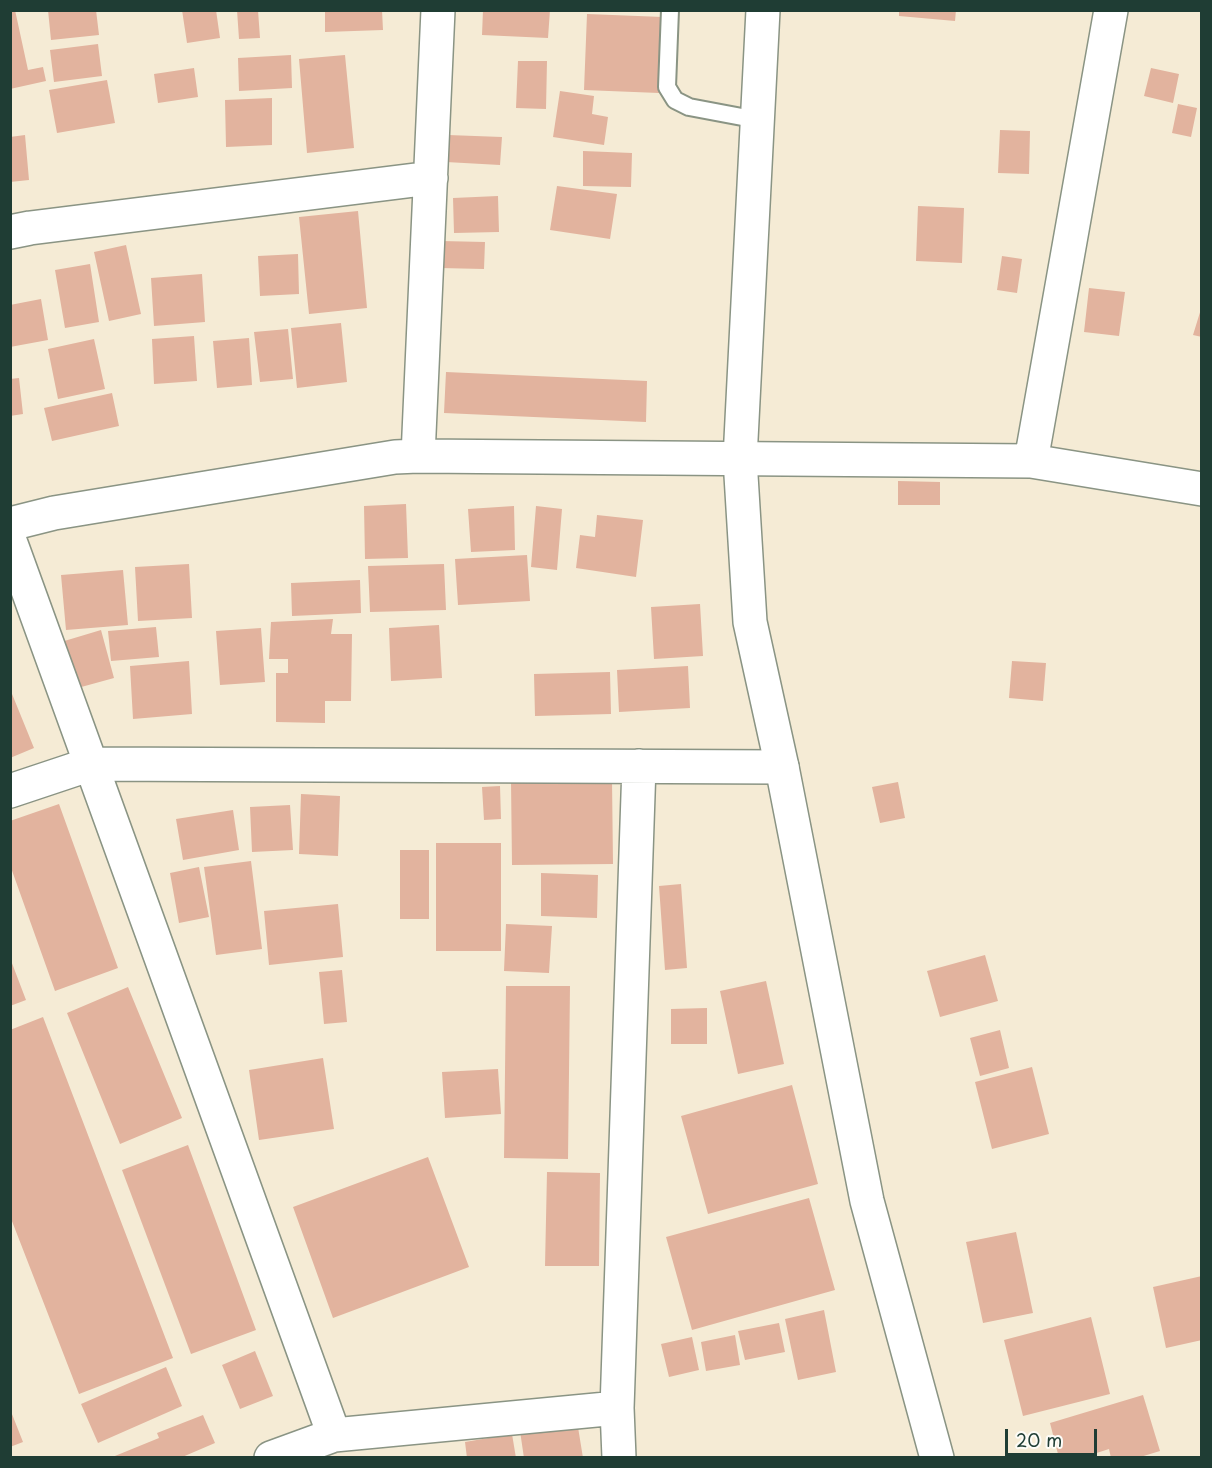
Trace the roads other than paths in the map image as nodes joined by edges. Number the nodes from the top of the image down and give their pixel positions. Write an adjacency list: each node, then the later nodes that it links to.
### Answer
1 (438, 10): 6 (main road)
2 (670, 10): 5 (lane)
3 (763, 10): 5 (main road)
4 (1111, 10): 10 (main road)
5 (758, 120): 9 (main road)
6 (431, 178): 7 (main road); 8 (main road)
7 (10, 232)
8 (418, 456): 9 (main road); 12 (main road)
9 (740, 459): 10 (main road); 16 (main road)
10 (1031, 461): 11 (main road)
11 (1202, 489)
12 (10, 524)
13 (10, 541): 14 (main road)
14 (91, 764): 15 (main road); 17 (main road); 19 (main road)
15 (639, 766): 16 (main road); 18 (main road)
16 (782, 766): 22 (main road)
17 (10, 791)
18 (617, 1408): 19 (main road); 21 (main road)
19 (334, 1435): 20 (main road)
20 (271, 1458)
21 (619, 1458)
22 (937, 1458)

